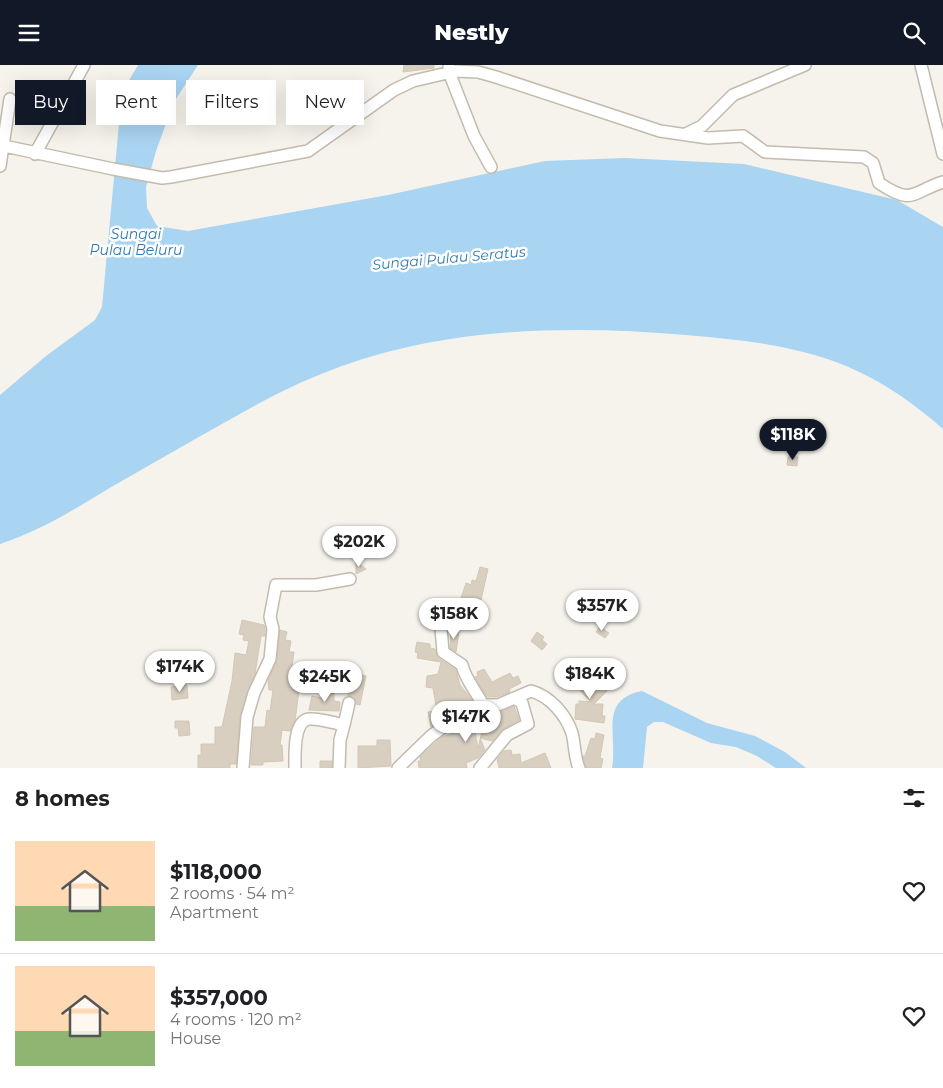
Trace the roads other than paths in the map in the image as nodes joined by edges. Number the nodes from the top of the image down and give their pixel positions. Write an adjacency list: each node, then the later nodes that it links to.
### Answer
1 (84, 65): 8 (street)
2 (805, 65): 6 (street)
3 (921, 65): 9 (street)
4 (449, 69): 6 (street); 8 (street); 11 (street)
5 (10, 99): 7 (street)
6 (684, 135): 12 (street)
7 (4, 146): 8 (street); 10 (street)
8 (35, 154)
9 (943, 154)
10 (0, 166)
11 (491, 167)
12 (942, 179)
13 (350, 579): 20 (street)
14 (440, 628): 17 (street)
15 (516, 699): 17 (street); 23 (street); 24 (street)
16 (348, 703): 18 (street)
17 (483, 705): 19 (street)
18 (344, 725): 21 (street); 22 (street)
19 (405, 766)
20 (243, 768)
21 (295, 768)
22 (339, 768)
23 (480, 768)
24 (579, 768)

